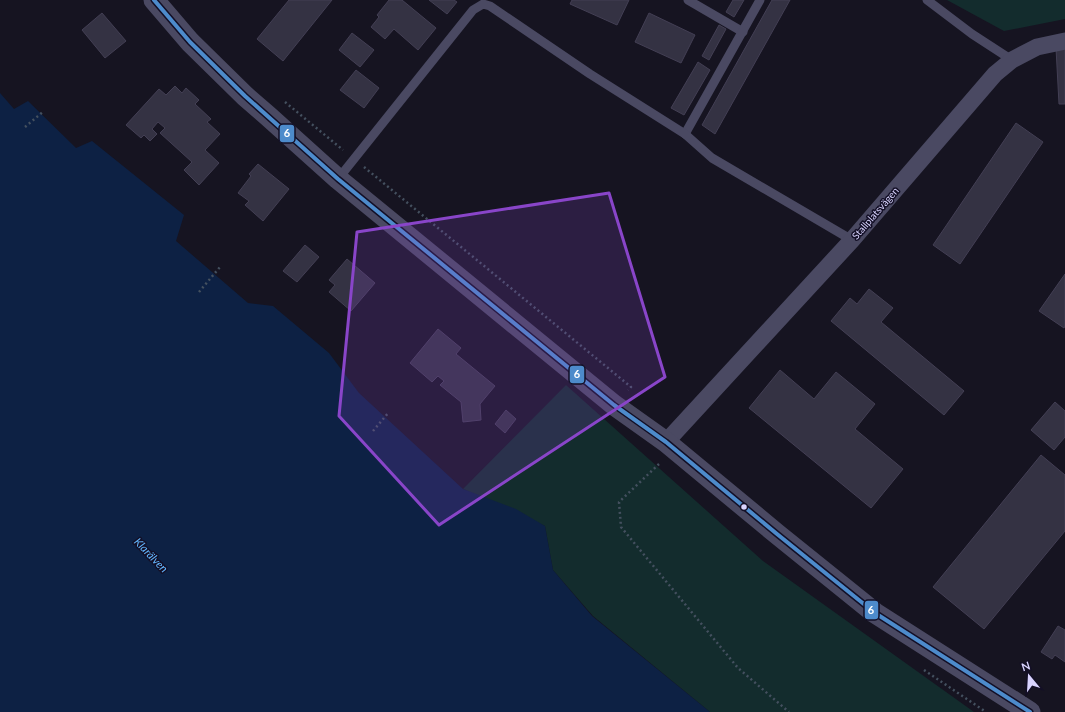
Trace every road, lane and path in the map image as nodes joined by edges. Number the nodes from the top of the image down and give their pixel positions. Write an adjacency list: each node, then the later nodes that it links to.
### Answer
1 (154, 0): 14 (street)
2 (688, 0): 6 (lane)
3 (760, 0): 6 (lane)
4 (927, 0): 8 (lane)
5 (483, 2): 12 (lane); 13 (lane)
6 (743, 32): 12 (lane)
7 (1065, 41): 8 (street, Stallplatsvägen)
8 (1012, 60): 15 (street, Stallplatsvägen)
9 (283, 100): 13 (path)
10 (44, 111): 11 (path)
11 (25, 127)
12 (686, 134): 15 (lane)
13 (354, 158): 14 (lane); 18 (path)
14 (338, 179): 21 (street)
15 (852, 240): 21 (street, Stallplatsvägen)
16 (220, 267): 17 (path)
17 (200, 292)
18 (631, 387)
19 (389, 412): 20 (path)
20 (372, 431)
21 (666, 442): 24 (street)
22 (659, 464): 23 (path)
23 (789, 712)
24 (1030, 712)

